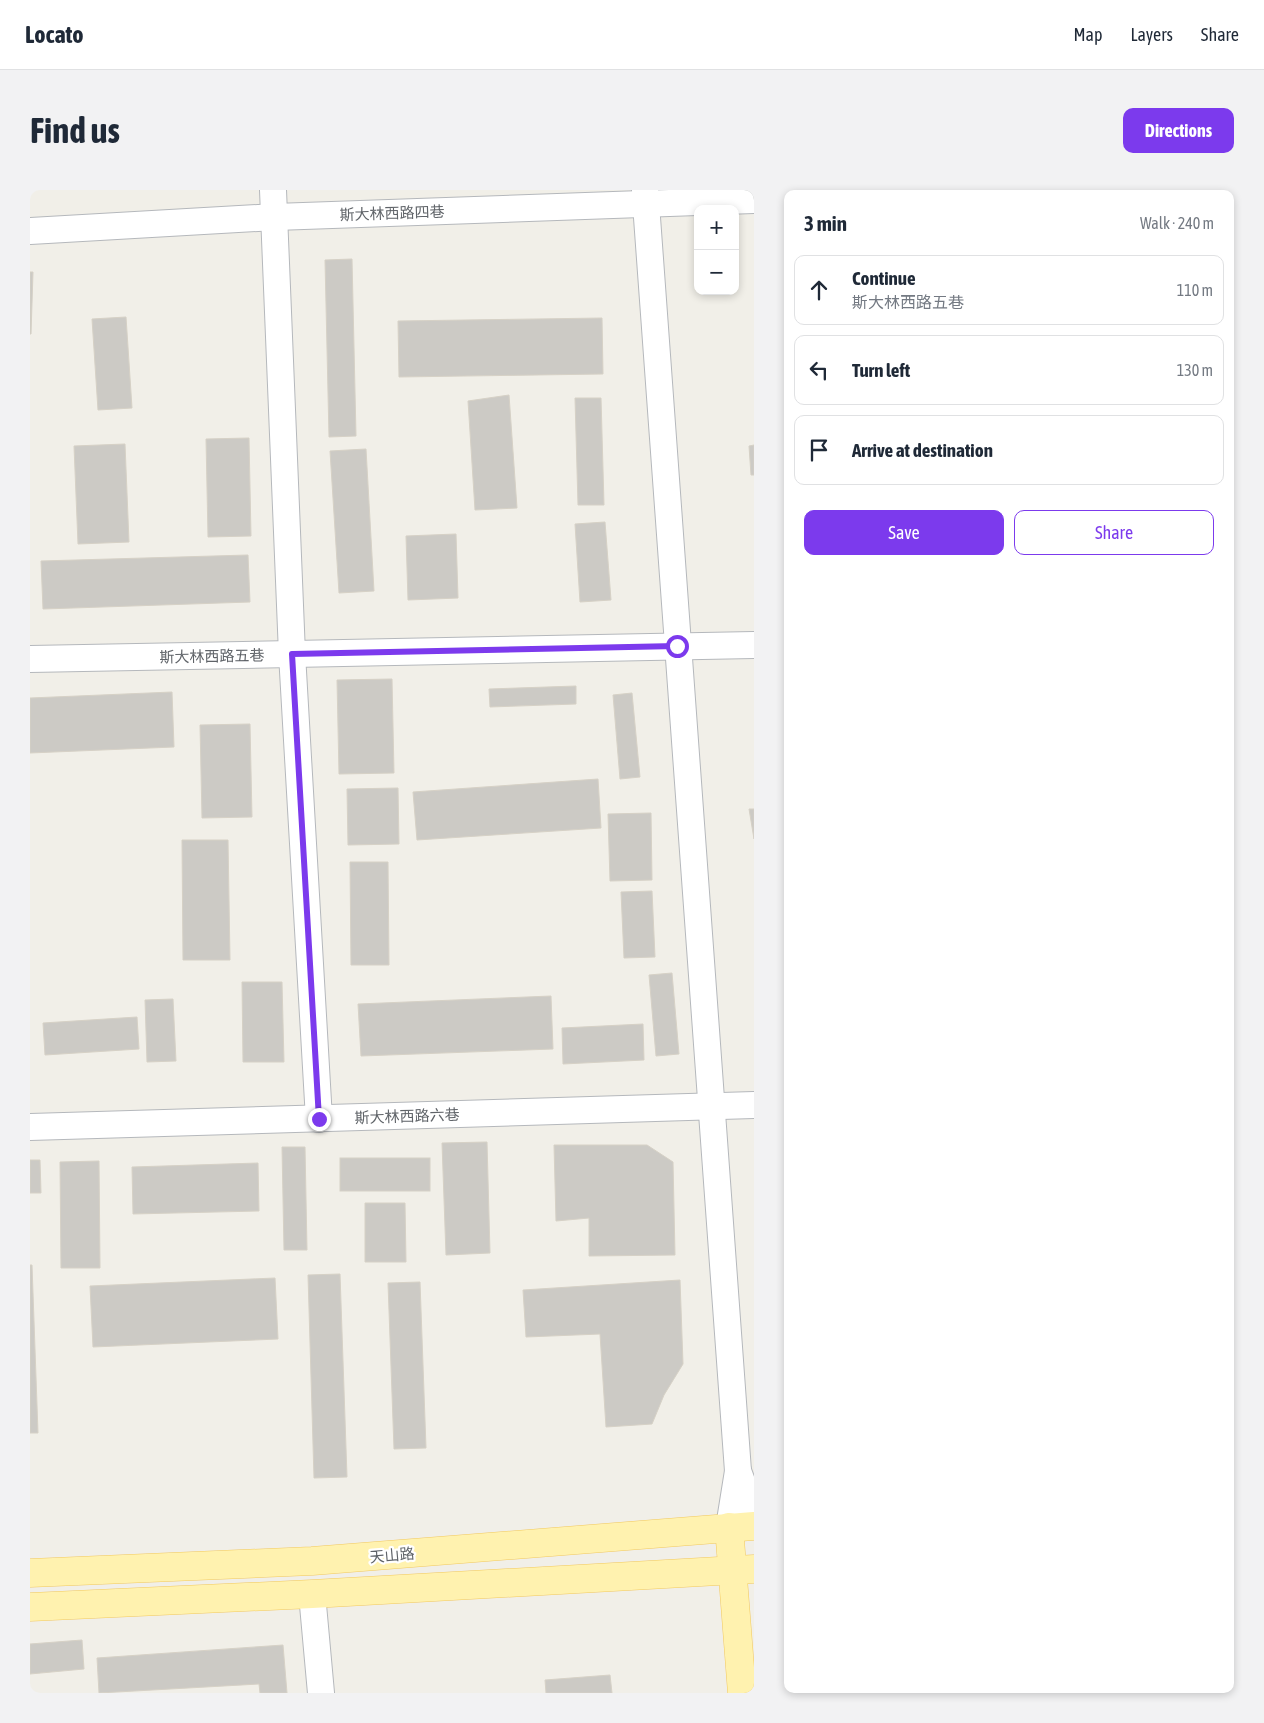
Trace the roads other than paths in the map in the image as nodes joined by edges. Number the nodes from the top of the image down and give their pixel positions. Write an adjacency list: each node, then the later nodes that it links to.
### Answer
1 (273, 190): 4 (street)
2 (645, 197): 3 (street, 斯大林西路四巷); 4 (street, 斯大林西路四巷); 7 (street)
3 (754, 200)
4 (275, 217): 5 (street, 斯大林西路四巷); 8 (street)
5 (30, 231)
6 (754, 645): 7 (street, 斯大林西路五巷)
7 (677, 646): 8 (street, 斯大林西路五巷); 11 (street)
8 (292, 654): 9 (street, 斯大林西路五巷); 12 (street)
9 (30, 659)
10 (754, 1105): 11 (street, 斯大林西路六巷)
11 (711, 1106): 12 (street, 斯大林西路六巷); 14 (street)
12 (319, 1119): 13 (street, 斯大林西路六巷)
13 (30, 1127)
14 (738, 1471): 15 (street); 16 (street)
15 (754, 1514)
16 (742, 1527): 17 (main road); 18 (main road, 天山路)
17 (743, 1571): 19 (main road); 22 (main road)
18 (30, 1573)
19 (312, 1594): 20 (main road); 21 (street)
20 (30, 1607)
21 (321, 1693)
22 (742, 1693)

